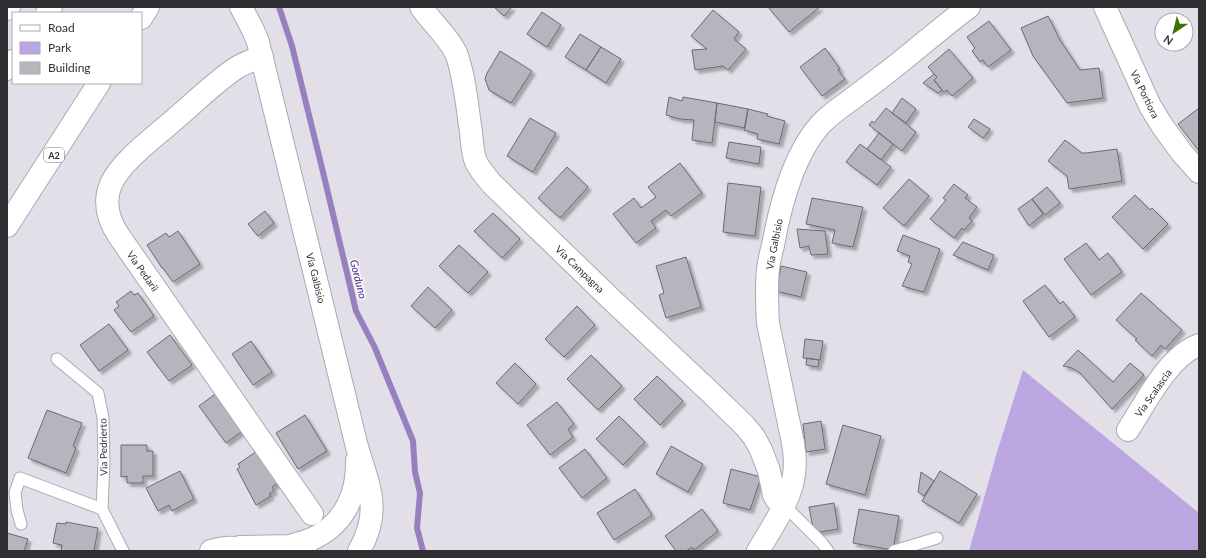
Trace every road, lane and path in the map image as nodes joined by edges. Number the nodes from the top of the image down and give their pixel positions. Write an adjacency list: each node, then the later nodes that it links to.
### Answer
1 (148, 7): 6 (main road)
2 (241, 7): 7 (main road, Via Galbisio)
3 (421, 7): 16 (main road, Via Campagna)
4 (969, 7): 16 (main road, Via Galbisio)
5 (1105, 7): 9 (main road, Via Portiora)
6 (142, 16)
7 (262, 57): 14 (main road, Via Galbisio); 18 (main road, Via Pedarii)
8 (98, 84): 10 (main road, A2)
9 (1199, 172)
10 (7, 226)
11 (1199, 345): 13 (main road, Via Scalascia)
12 (57, 359): 17 (lane, Via Pedrierto)
13 (1128, 430)
14 (357, 447): 15 (main road); 19 (main road, Via Galbisio)
15 (357, 474): 22 (main road); 27 (main road)
16 (784, 505): 30 (main road, Via Galbisio); 31 (lane)
17 (102, 509): 20 (lane); 24 (lane, Via Pedrierto)
18 (312, 514)
19 (371, 520): 28 (main road, Via Galbisio); 29 (main road)
20 (20, 524)
21 (937, 538): 32 (lane)
22 (290, 546): 23 (main road); 26 (main road)
23 (248, 549): 25 (main road)
24 (123, 551)
25 (211, 551)
26 (311, 551)
27 (345, 551)
28 (359, 551)
29 (371, 551)
30 (758, 551)
31 (828, 551)
32 (894, 551)

